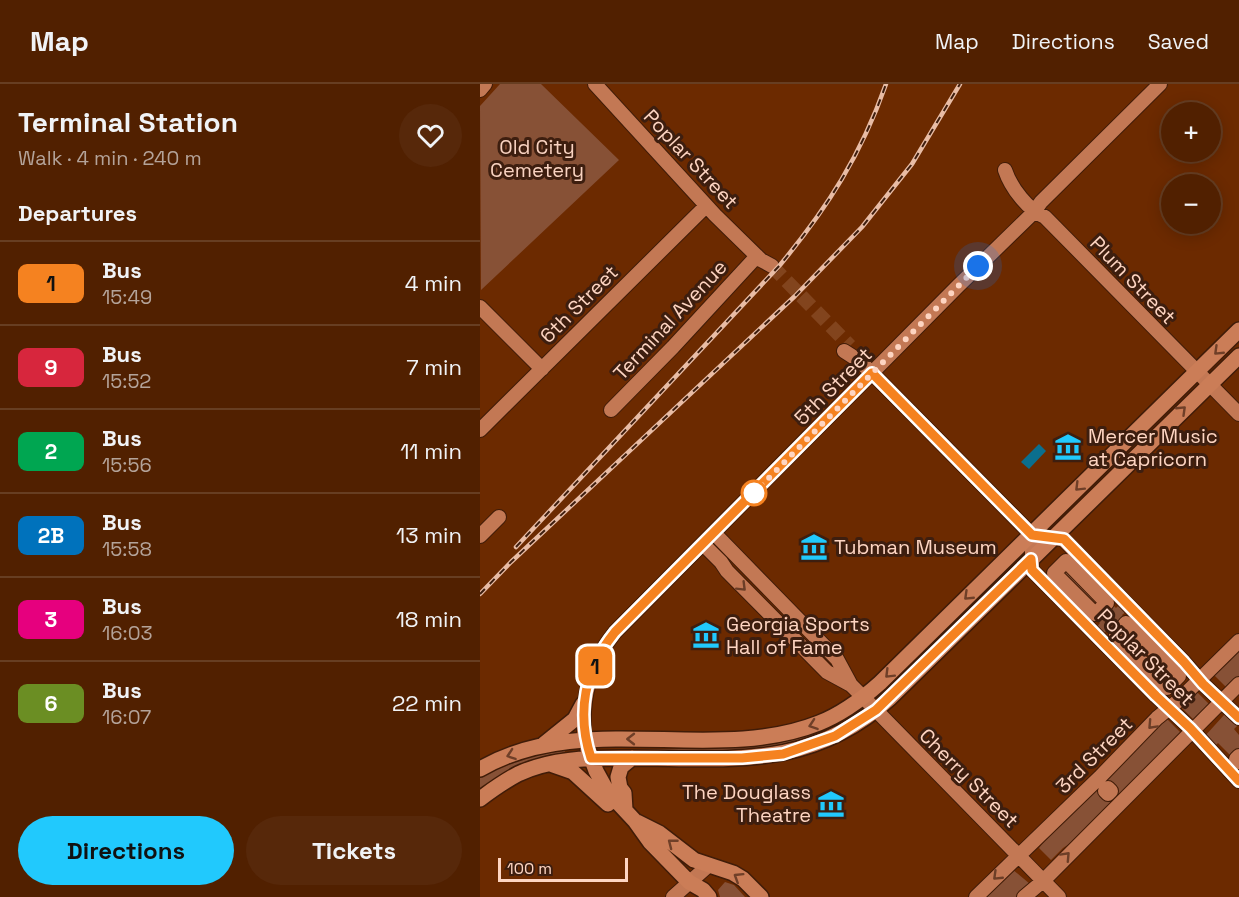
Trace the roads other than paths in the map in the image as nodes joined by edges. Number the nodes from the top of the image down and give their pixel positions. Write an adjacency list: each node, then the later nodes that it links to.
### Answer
1 (485, 84): 4 (street)
2 (595, 84): 6 (street, Poplar Street)
3 (1160, 84): 7 (street, 5th Street)
4 (480, 90)
5 (1005, 170): 7 (street, Plum Street)
6 (706, 206): 8 (street, Poplar Street); 13 (street, 6th Street)
7 (1034, 212): 14 (street, Plum Street); 15 (street, 5th Street)
8 (764, 264): 17 (street, Terminal Avenue)
9 (480, 307): 13 (street)
10 (1239, 330): 14 (main road, one-way to 14)
11 (847, 349): 15 (street)
12 (1239, 356): 16 (main road)
13 (542, 369): 19 (street, 6th Street)
14 (1196, 372): 16 (street, Plum Street); 22 (main road, one-way to 22)
15 (872, 373): 21 (street, 5th Street); 22 (street)
16 (1210, 385): 18 (street, Plum Street); 24 (main road, one-way to 16)
17 (610, 410)
18 (1239, 414)
19 (480, 430)
20 (499, 517): 23 (street)
21 (714, 532): 25 (street, 5th Street); 27 (street, Cherry Street)
22 (1032, 535): 24 (street, Poplar Street); 26 (main road); 28 (street)
23 (480, 536)
24 (1053, 537): 28 (main road); 32 (street, Poplar Street)
25 (703, 544): 29 (street, Cherry Street); 37 (street, 5th Street)
26 (1010, 555): 28 (street); 35 (main road, one-way to 35)
27 (740, 559): 29 (street); 34 (street, Cherry Street)
28 (1031, 559): 38 (street, Poplar Street); 39 (main road)
29 (727, 572): 34 (street, Cherry Street, one-way to 34)
30 (1116, 635): 30 (street)
31 (1239, 641): 32 (street, 3rd Street)
32 (1199, 680): 36 (street, Poplar Street); 38 (street, 3rd Street)
33 (1239, 684): 36 (street)
34 (851, 686): 35 (street, Cherry Street)
35 (863, 697): 39 (street, Cherry Street); 42 (main road, one-way to 42)
36 (1222, 702): 40 (street, Poplar Street); 41 (street)
37 (583, 704): 42 (street, 5th Street); 43 (main road)
38 (1170, 708): 41 (street, Poplar Street); 53 (street, 3rd Street, one-way to 53)
39 (876, 710): 46 (main road); 53 (street, Cherry Street)
40 (1239, 718)
41 (1193, 732): 50 (street, Poplar Street); 55 (street, one-way to 41)
42 (585, 740): 43 (main road); 45 (main road)
43 (540, 747): 49 (main road, one-way to 49)
44 (1239, 756): 47 (street)
45 (591, 758): 46 (main road); 48 (main road); 52 (main road)
46 (632, 758): 52 (main road)
47 (1239, 762)
48 (548, 764): 51 (main road); 52 (main road)
49 (480, 769)
50 (1239, 781)
51 (480, 799)
52 (630, 815): 54 (main road, one-way to 52); 56 (main road)
53 (1019, 856): 55 (street, Cherry Street); 60 (street, 3rd Street, one-way to 60)
54 (709, 865): 56 (street); 59 (main road, one-way to 54)
55 (1043, 881): 61 (street); 62 (street, Cherry Street)
56 (689, 882): 57 (street); 58 (main road)
57 (673, 897)
58 (709, 897)
59 (761, 897)
60 (976, 897)
61 (1024, 897)
62 (1059, 897)

